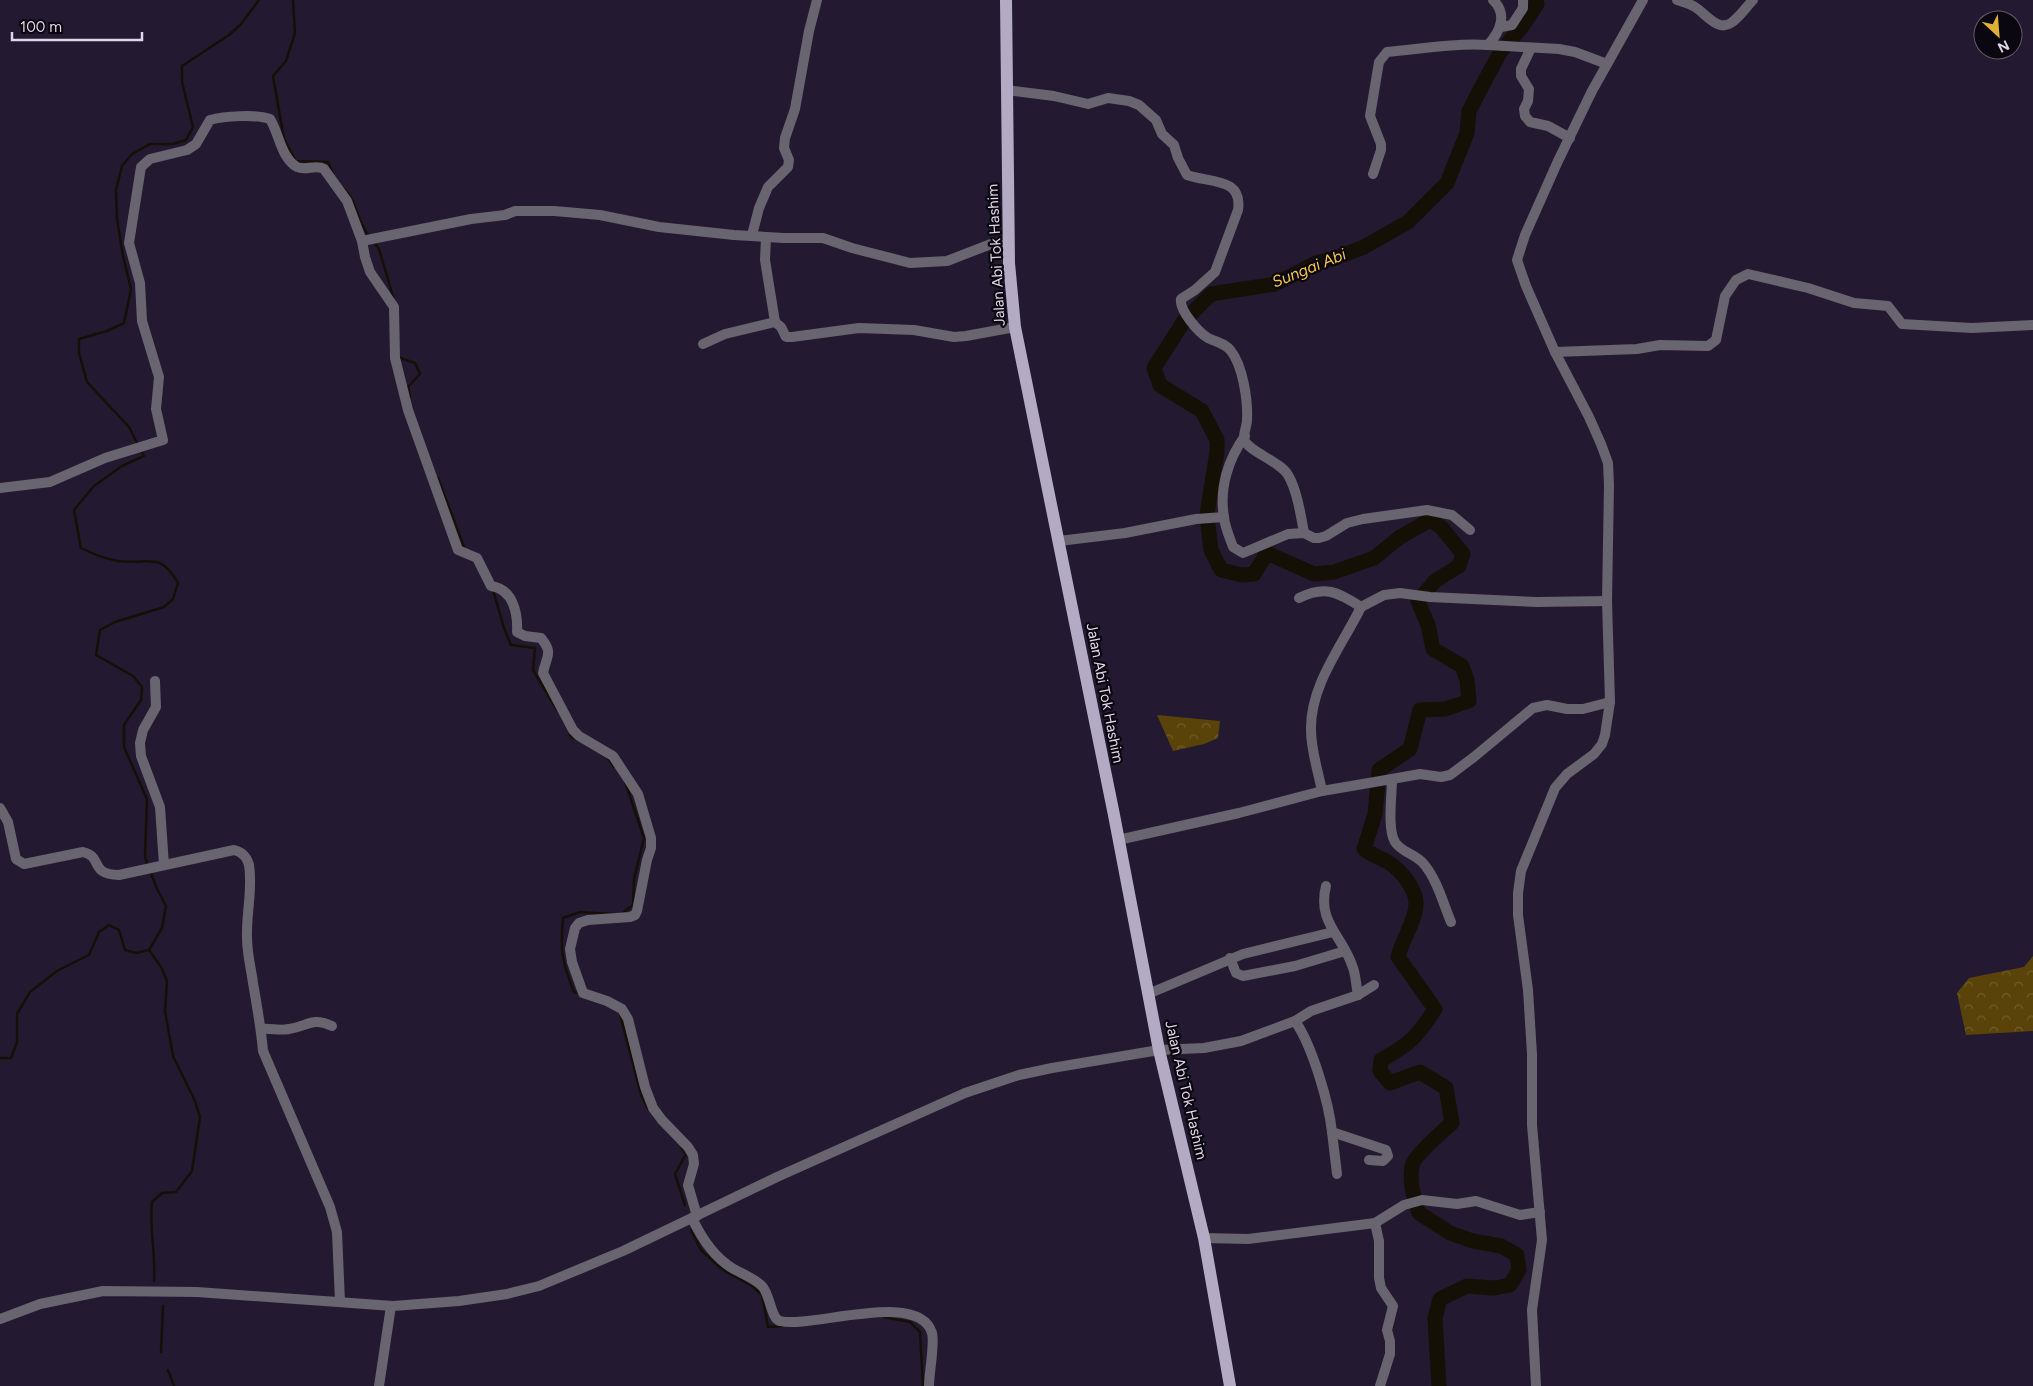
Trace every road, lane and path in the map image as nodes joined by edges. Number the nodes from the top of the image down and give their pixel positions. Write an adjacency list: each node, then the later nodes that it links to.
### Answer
1 (817, 0): 15 (street)
2 (1006, 0): 12 (main road, Jalan Abi Tok Hashim)
3 (1493, 0): 8 (street)
4 (1523, 0): 8 (street)
5 (1643, 0): 11 (street)
6 (1677, 0): 7 (street)
7 (1753, 0)
8 (1501, 27): 9 (street)
9 (1488, 45): 10 (street); 14 (street)
10 (1531, 48): 11 (street); 13 (street)
11 (1607, 64): 13 (street)
12 (1006, 90): 18 (main road, Jalan Abi Tok Hashim); 24 (street)
13 (1570, 138): 23 (street)
14 (1373, 174)
15 (752, 235): 16 (street); 17 (street)
16 (766, 238): 18 (street); 19 (street)
17 (369, 240): 25 (street); 56 (street)
18 (1009, 241): 21 (main road, Jalan Abi Tok Hashim)
19 (775, 322): 21 (street); 22 (street)
20 (2033, 325): 23 (street)
21 (1015, 327): 29 (main road, Jalan Abi Tok Hashim)
22 (703, 344)
23 (1555, 352): 31 (street)
24 (1245, 436): 26 (street); 28 (street)
25 (0, 488)
26 (1224, 517): 28 (street); 29 (street)
27 (1470, 530): 28 (street)
28 (1304, 533)
29 (1059, 541): 38 (main road, Jalan Abi Tok Hashim)
30 (1299, 598): 32 (street)
31 (1607, 601): 32 (street); 34 (street)
32 (1361, 607): 36 (street)
33 (155, 682): 39 (street)
34 (1610, 702): 35 (street); 55 (street)
35 (1388, 780): 36 (street); 41 (street)
36 (1322, 791): 38 (street)
37 (0, 808): 39 (street)
38 (1118, 840): 46 (main road, Jalan Abi Tok Hashim)
39 (160, 866): 50 (street)
40 (1326, 886): 42 (street)
41 (1451, 922)
42 (1333, 932): 43 (street); 44 (street)
43 (1345, 951): 44 (street); 47 (street)
44 (1230, 958): 46 (street)
45 (1374, 985): 47 (street)
46 (1148, 994): 51 (main road, Jalan Abi Tok Hashim)
47 (1358, 995): 48 (street)
48 (1295, 1020): 51 (street); 52 (street)
49 (332, 1026): 50 (street)
50 (261, 1029): 59 (street)
51 (1159, 1050): 56 (street); 58 (main road, Jalan Abi Tok Hashim)
52 (1332, 1132): 53 (street); 54 (street)
53 (1369, 1160)
54 (1337, 1174)
55 (1540, 1212): 57 (street); 66 (street)
56 (694, 1217): 60 (street); 63 (street)
57 (1375, 1223): 58 (street); 65 (street)
58 (1204, 1238): 64 (main road, Jalan Abi Tok Hashim)
59 (340, 1302): 60 (street); 61 (street)
60 (391, 1306): 62 (street)
61 (0, 1318)
62 (379, 1386)
63 (929, 1386)
64 (1230, 1386)
65 (1380, 1386)
66 (1536, 1386)

